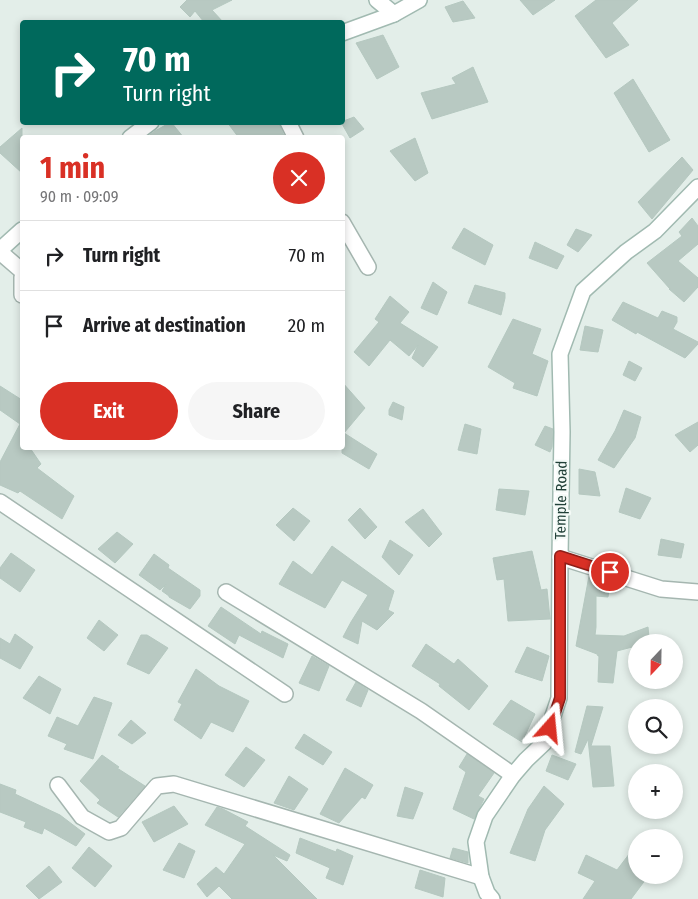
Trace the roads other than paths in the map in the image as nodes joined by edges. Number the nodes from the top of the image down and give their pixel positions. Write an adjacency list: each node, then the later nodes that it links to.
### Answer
1 (377, 0): 3 (street)
2 (420, 0): 3 (street)
3 (394, 14): 4 (street)
4 (345, 31)
5 (147, 125): 6 (street)
6 (135, 135)
7 (698, 187): 14 (street, Temple Road)
8 (345, 227): 11 (street)
9 (20, 232): 10 (street)
10 (0, 251): 12 (street)
11 (368, 267)
12 (20, 269)
13 (0, 502): 17 (street)
14 (560, 556): 16 (street); 18 (street, Temple Road)
15 (226, 592): 18 (street)
16 (698, 592)
17 (285, 694)
18 (513, 774): 20 (street, Temple Road)
19 (58, 785): 20 (street)
20 (481, 877): 21 (street, Temple Road)
21 (488, 897)

